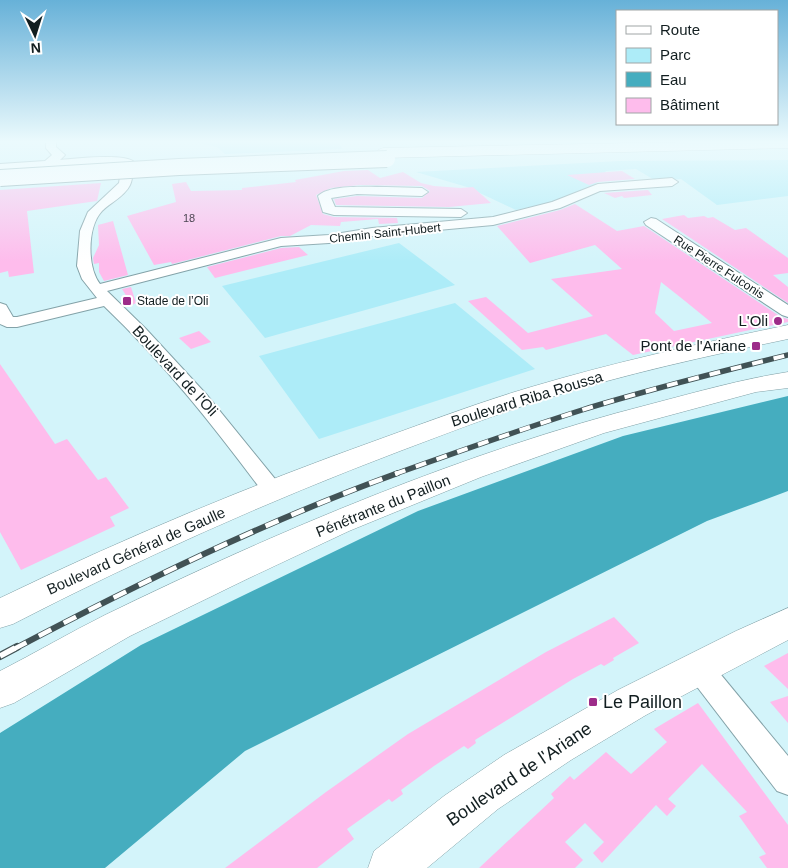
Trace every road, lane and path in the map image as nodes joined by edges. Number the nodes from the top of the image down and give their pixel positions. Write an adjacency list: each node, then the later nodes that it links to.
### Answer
1 (125, 182): 6 (street, Boulevard de l'Oli)
2 (672, 182): 4 (street, Chemin Saint-Hubert)
3 (422, 192): 4 (street)
4 (513, 215): 6 (street, Chemin Saint-Hubert)
5 (650, 222): 8 (street, Rue Pierre Fulconis)
6 (103, 295): 7 (street, Chemin Saint-Hubert); 12 (street, Boulevard de l'Oli)
7 (0, 308)
8 (788, 312)
9 (788, 332): 12 (main road, Boulevard Riba Roussa)
10 (788, 370): 16 (main road, Pénétrante du Paillon)
11 (788, 380): 17 (main road, Pénétrante du Paillon)
12 (273, 490): 13 (main road, Boulevard Général de Gaulle)
13 (0, 614)
14 (788, 623): 15 (main road, Boulevard de l'Ariane)
15 (698, 667): 18 (street); 19 (main road, Boulevard de l'Ariane)
16 (0, 672)
17 (0, 691)
18 (788, 780)
19 (391, 868)

